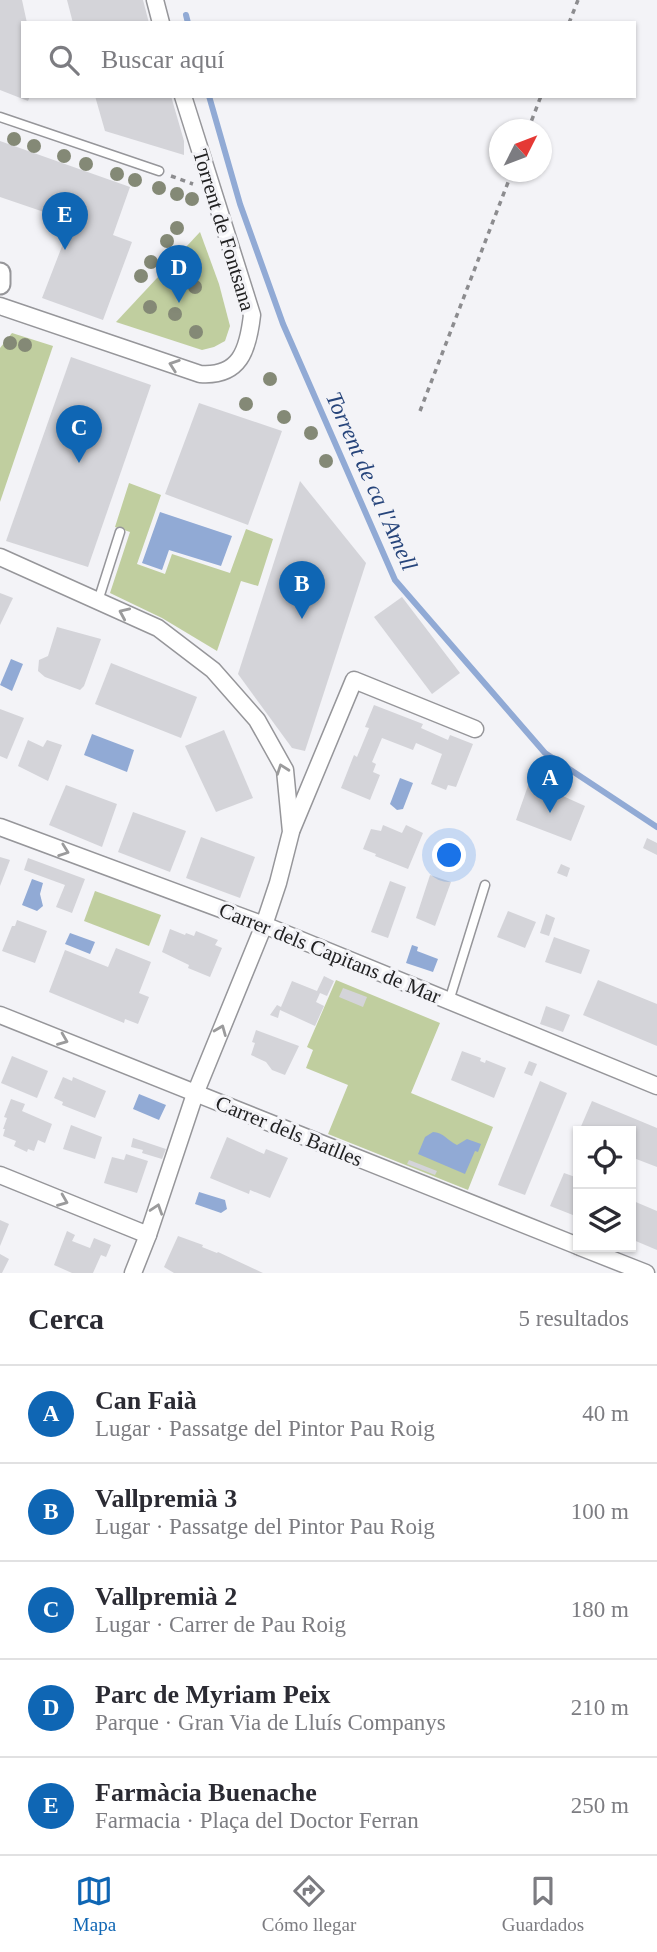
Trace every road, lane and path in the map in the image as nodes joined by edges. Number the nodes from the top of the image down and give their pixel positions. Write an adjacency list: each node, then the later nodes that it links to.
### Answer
1 (578, 0): 2 (path)
2 (570, 21)
3 (184, 98): 9 (street, Torrent de Fontsana)
4 (540, 98): 6 (path)
5 (0, 117): 7 (lane)
6 (532, 119)
7 (159, 172): 9 (path)
8 (508, 182): 13 (path)
9 (212, 190): 12 (street, Torrent de Fontsana, one-way to 12)
10 (0, 273): 11 (street)
11 (0, 284)
12 (0, 306)
13 (420, 411)
14 (120, 532): 16 (lane)
15 (0, 557): 16 (street)
16 (98, 601): 19 (street, one-way to 16)
17 (475, 729): 19 (street)
18 (0, 827): 21 (street, Carrer dels Capitans de Mar, one-way to 21)
19 (291, 832): 21 (street)
20 (485, 885): 22 (lane)
21 (264, 925): 22 (street, Carrer dels Capitans de Mar); 25 (street, one-way to 21)
22 (449, 1001): 24 (street, Carrer dels Capitans de Mar)
23 (0, 1015): 25 (street, Carrer dels Batlles, one-way to 25)
24 (657, 1086)
25 (195, 1094): 27 (street, one-way to 25); 28 (street, Carrer dels Batlles)
26 (0, 1175): 27 (street, one-way to 27)
27 (148, 1236): 30 (street)
28 (573, 1244)
29 (594, 1252): 31 (street, Carrer dels Batlles)
30 (133, 1273)
31 (646, 1273)

